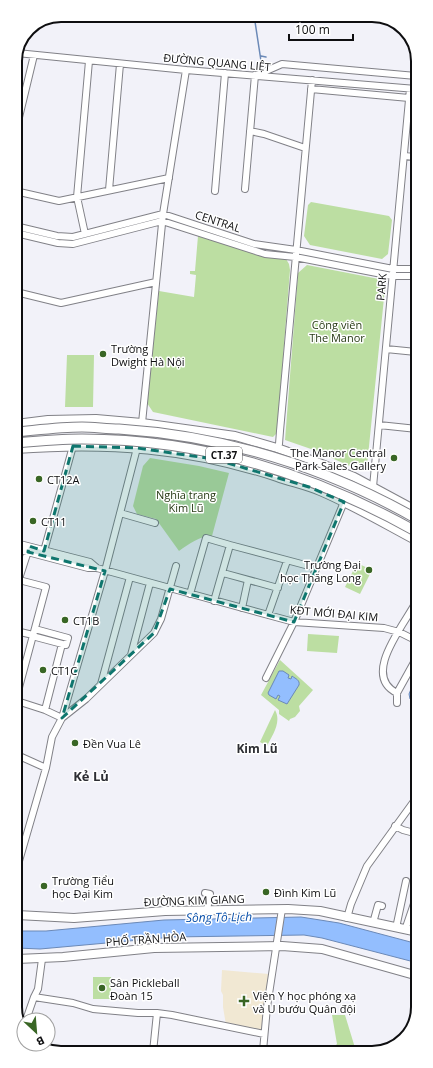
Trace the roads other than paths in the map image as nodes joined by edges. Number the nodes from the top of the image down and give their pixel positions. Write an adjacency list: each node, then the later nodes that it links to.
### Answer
1 (23, 54): 2 (street, ĐƯỜNG QUANG LIỆT)
2 (34, 55): 3 (street, ĐƯỜNG QUANG LIỆT); 14 (street)
3 (89, 61): 4 (street, ĐƯỜNG QUANG LIỆT); 24 (street)
4 (120, 64): 5 (street, ĐƯỜNG QUANG LIỆT); 21 (street)
5 (186, 70): 6 (street, ĐƯỜNG QUANG LIỆT); 19 (street)
6 (225, 73): 7 (street, ĐƯỜNG QUANG LIỆT); 22 (street)
7 (255, 75): 8 (street); 9 (street, ĐƯỜNG QUANG LIỆT); 15 (street)
8 (411, 76)
9 (312, 80): 10 (street); 11 (street, ĐƯỜNG QUANG LIỆT)
10 (311, 89): 13 (street); 16 (street)
11 (411, 89)
12 (411, 94): 13 (street, PARK)
13 (409, 98): 17 (street, PARK)
14 (22, 106)
15 (250, 131): 16 (street); 20 (street)
16 (305, 148): 30 (street)
17 (404, 156): 18 (street); 33 (street, PARK)
18 (411, 157)
19 (169, 178): 21 (street); 25 (street)
20 (245, 189)
21 (109, 190): 24 (street)
22 (215, 191)
23 (22, 193): 24 (street)
24 (77, 197): 29 (street)
25 (163, 214): 26 (street); 29 (street); 30 (street, CENTRAL)
26 (162, 221): 28 (street); 31 (street, CENTRAL); 35 (street)
27 (22, 227): 29 (street)
28 (22, 234)
29 (85, 234)
30 (296, 250): 31 (street); 33 (street, CENTRAL)
31 (295, 257): 33 (street, CENTRAL); 47 (street)
32 (411, 270): 33 (street, CENTRAL)
33 (393, 272): 34 (street, CENTRAL); 37 (street, PARK)
34 (411, 275)
35 (156, 282): 36 (street); 40 (street)
36 (22, 293)
37 (386, 349): 38 (street); 41 (street, PARK)
38 (411, 352)
39 (22, 423): 40 (main road)
40 (142, 423): 47 (main road)
41 (379, 425): 42 (street); 50 (street, PARK)
42 (411, 428)
43 (22, 432): 54 (highway, CT.37, bridge)
44 (22, 443): 56 (highway, CT.37, bridge)
45 (73, 446): 46 (main road); 48 (main road); 62 (street)
46 (137, 448): 49 (main road); 53 (street)
47 (277, 448): 49 (main road); 50 (main road)
48 (22, 449)
49 (269, 475): 51 (main road)
50 (373, 487): 52 (main road)
51 (344, 502): 57 (main road); 81 (street)
52 (411, 508)
53 (120, 513): 55 (street); 68 (street)
54 (411, 516)
55 (155, 523)
56 (411, 529)
57 (411, 538)
58 (230, 545): 63 (street); 69 (street); 76 (street)
59 (22, 546): 61 (street)
60 (22, 549): 61 (street)
61 (28, 549): 62 (street); 64 (street); 67 (street)
62 (44, 551): 64 (street)
63 (287, 561): 66 (street); 74 (street)
64 (89, 565): 68 (street, KĐT MỚI ĐẠI KIM)
65 (176, 566): 75 (street)
66 (309, 566)
67 (22, 570)
68 (105, 571): 70 (street, KĐT MỚI ĐẠI KIM); 98 (street)
69 (223, 573): 71 (street); 77 (street)
70 (130, 577): 73 (street, KĐT MỚI ĐẠI KIM); 93 (street)
71 (248, 580): 74 (street); 78 (street)
72 (22, 581): 84 (street)
73 (150, 583): 75 (street, KĐT MỚI ĐẠI KIM); 89 (street)
74 (278, 588): 80 (street)
75 (170, 589): 76 (street, KĐT MỚI ĐẠI KIM); 89 (street)
76 (190, 594): 77 (street, KĐT MỚI ĐẠI KIM)
77 (214, 601): 78 (street, KĐT MỚI ĐẠI KIM)
78 (242, 608): 80 (street, KĐT MỚI ĐẠI KIM)
79 (411, 612): 83 (street)
80 (268, 615): 81 (street, KĐT MỚI ĐẠI KIM)
81 (294, 622): 83 (street, KĐT MỚI ĐẠI KIM); 92 (street)
82 (22, 632): 84 (street)
83 (399, 632): 86 (street, KĐT MỚI ĐẠI KIM); 94 (street)
84 (33, 633): 85 (street); 87 (street); 91 (street)
85 (52, 634): 87 (street); 88 (street)
86 (411, 638)
87 (50, 641): 88 (street)
88 (62, 644): 97 (street)
89 (131, 656): 93 (street)
90 (411, 668): 94 (street)
91 (22, 676)
92 (266, 678)
93 (101, 684): 98 (street)
94 (397, 693): 96 (street)
95 (22, 703): 97 (street)
96 (398, 703)
97 (45, 710): 98 (street)
98 (62, 718): 100 (street)
99 (22, 757): 100 (street)
100 (46, 768): 104 (street)
101 (411, 806): 102 (street)
102 (395, 826): 103 (street); 112 (street)
103 (411, 832)
104 (22, 841)
105 (406, 881): 114 (street)
106 (205, 893): 108 (street)
107 (382, 906): 113 (street)
108 (207, 910): 109 (main road, ĐƯỜNG KIM GIANG); 111 (main road, ĐƯỜNG KIM GIANG)
109 (282, 912): 112 (main road, ĐƯỜNG KIM GIANG); 117 (street)
110 (411, 912): 115 (street)
111 (22, 915)
112 (347, 918): 113 (main road, ĐƯỜNG KIM GIANG)
113 (373, 923): 114 (main road, ĐƯỜNG KIM GIANG)
114 (396, 928): 115 (main road, ĐƯỜNG KIM GIANG)
115 (405, 930): 116 (main road, ĐƯỜNG KIM GIANG)
116 (411, 931)
117 (278, 943): 119 (main road, PHỐ TRẦN HÒA); 120 (main road, PHỐ TRẦN HÒA); 124 (street)
118 (22, 959): 119 (main road, PHỐ TRẦN HÒA)
119 (42, 959): 121 (street)
120 (411, 974)
121 (34, 997): 122 (street); 123 (street)
122 (29, 1012)
123 (157, 1013): 124 (street); 125 (street)
124 (264, 1034): 126 (street)
125 (154, 1046)
126 (263, 1046)

